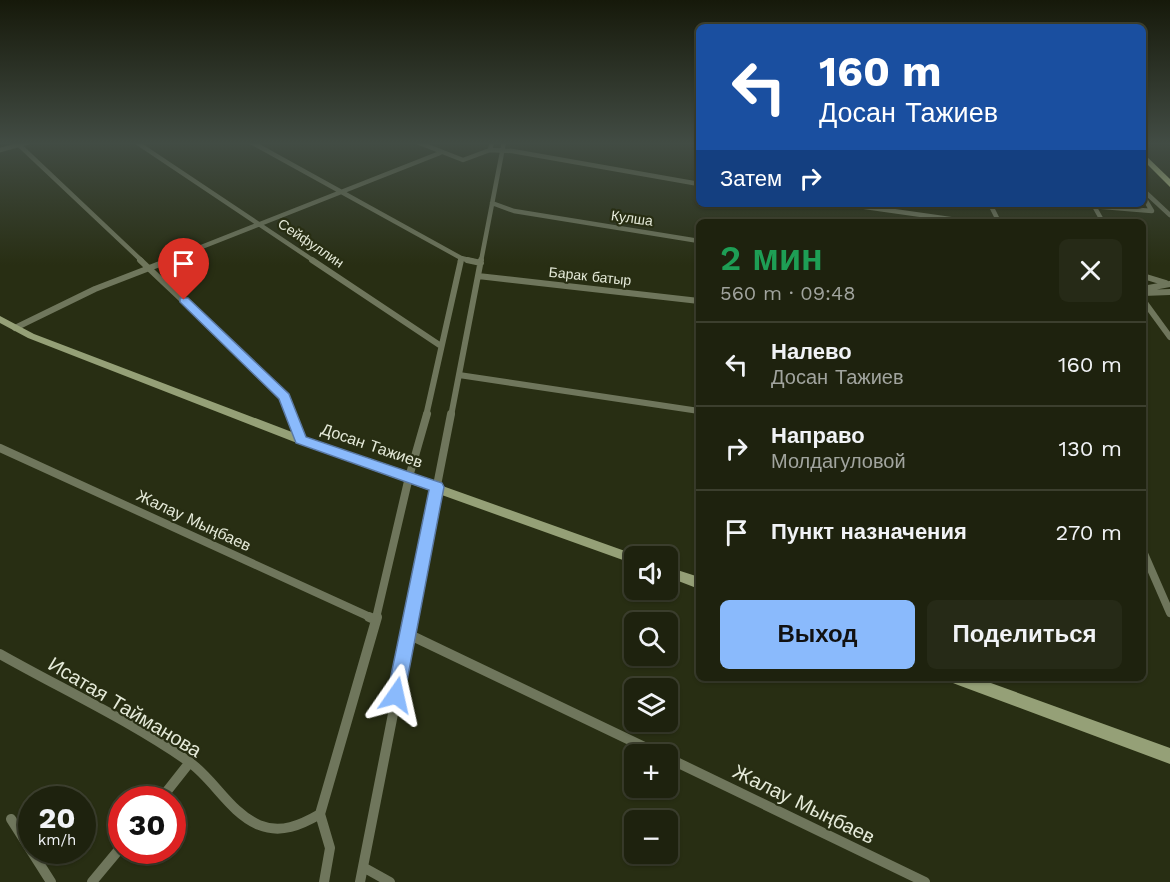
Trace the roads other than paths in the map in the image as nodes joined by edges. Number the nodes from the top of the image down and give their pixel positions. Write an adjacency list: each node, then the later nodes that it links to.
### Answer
1 (60, 183): 18 (street)
2 (199, 183): 14 (street, Сейфуллин)
3 (322, 183): 7 (street)
4 (367, 183): 7 (street)
5 (496, 183): 9 (street)
6 (1146, 193): 12 (street)
7 (341, 194): 14 (street); 16 (street)
8 (1146, 201): 11 (street)
9 (492, 203): 15 (street, Кулша); 17 (street)
10 (865, 207): 13 (street)
11 (1113, 207)
12 (1170, 215)
13 (950, 219)
14 (262, 224): 18 (street); 30 (street, Сейфуллин)
15 (696, 241)
16 (461, 258): 17 (street); 30 (street)
17 (481, 263): 19 (street)
18 (150, 268): 28 (street); 33 (street)
19 (478, 276): 25 (street, Барак батыр); 31 (street)
20 (1146, 277): 21 (street)
21 (1169, 284): 22 (street)
22 (1146, 290)
23 (1146, 291): 24 (street)
24 (1170, 292)
25 (696, 300)
26 (1146, 304): 29 (street)
27 (0, 319): 28 (street, Досан Тажиев)
28 (15, 328): 33 (street, Досан Тажиев)
29 (1170, 337)
30 (441, 346): 35 (street)
31 (459, 375): 32 (street); 36 (street)
32 (696, 411)
33 (301, 440): 35 (street, Досан Тажиев)
34 (0, 448): 42 (street, Жалау Мыңбаев)
35 (409, 477): 36 (street, Досан Тажиев); 42 (street)
36 (436, 487): 37 (street, Досан Тажиев); 43 (street)
37 (624, 556)
38 (1146, 558): 41 (street)
39 (678, 576): 40 (street)
40 (696, 582)
41 (1170, 613)
42 (376, 620): 51 (street)
43 (408, 634): 46 (street); 54 (street)
44 (0, 654): 48 (street, Исатая Тайманова)
45 (966, 681): 47 (street)
46 (639, 744)
47 (1170, 756)
48 (190, 762): 50 (street); 51 (street, Исатая Тайманова)
49 (678, 763): 60 (street, Жалау Мыңбаев)
50 (171, 786)
51 (320, 814): 57 (street)
52 (11, 819): 55 (street)
53 (108, 863): 56 (street)
54 (363, 867): 58 (street); 59 (street)
55 (51, 882)
56 (92, 882)
57 (324, 882)
58 (360, 882)
59 (390, 882)
60 (925, 882)

